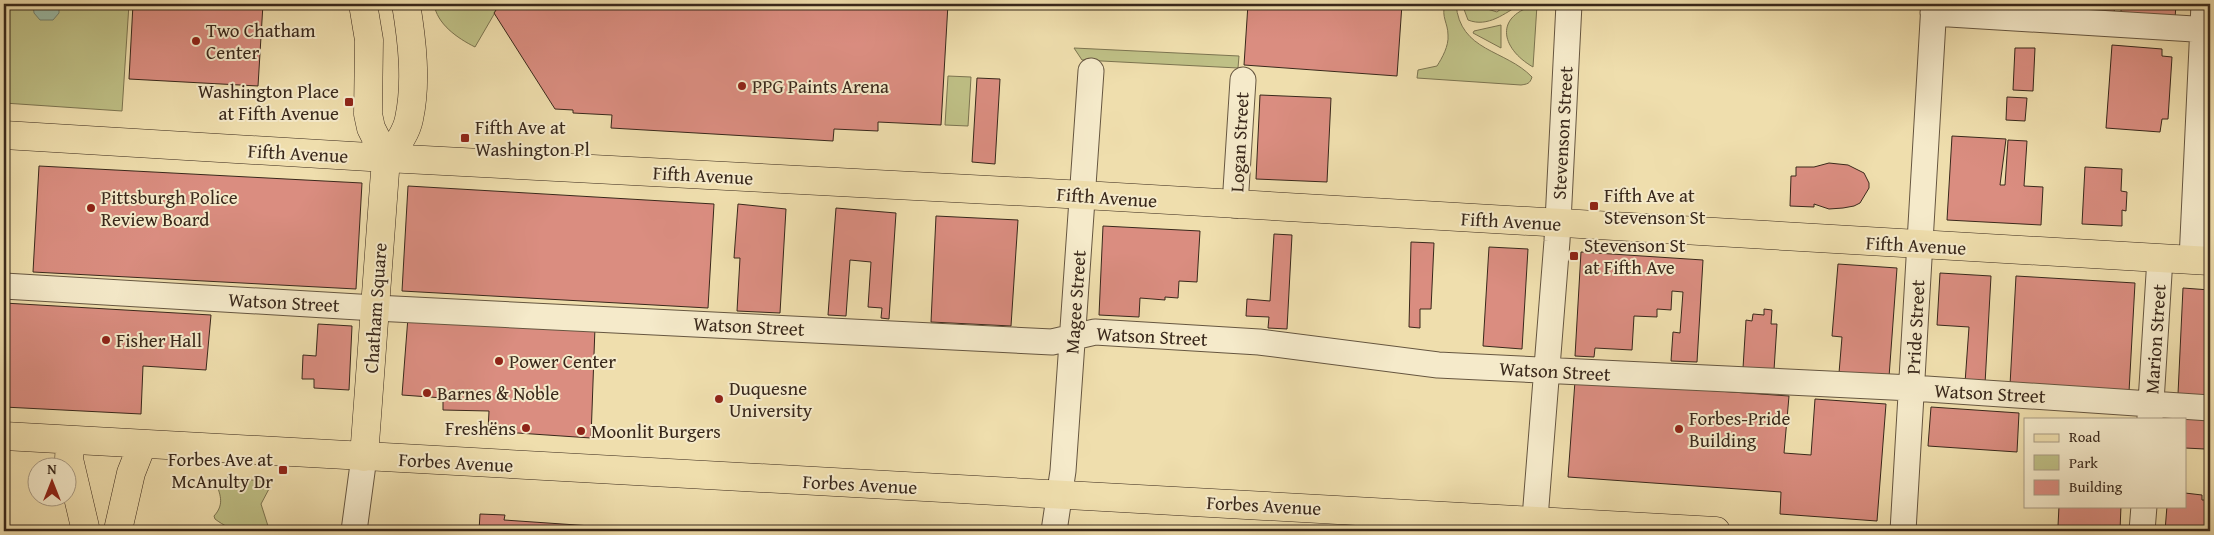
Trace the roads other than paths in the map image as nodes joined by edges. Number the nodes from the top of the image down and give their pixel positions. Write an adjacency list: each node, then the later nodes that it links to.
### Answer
1 (363, 4): 10 (main road)
2 (406, 4): 10 (main road)
3 (1569, 4): 13 (street, Stevenson Street)
4 (2204, 4): 6 (street)
5 (1934, 8): 6 (street); 14 (street, Pride Street)
6 (2207, 30): 16 (street)
7 (1091, 71): 11 (street, Magee Street)
8 (1243, 80): 12 (street, Logan Street)
9 (4, 135): 10 (main road, Fifth Avenue)
10 (386, 158): 11 (main road, Fifth Avenue); 18 (main road, Chatham Square)
11 (1083, 195): 12 (main road, Fifth Avenue); 19 (street, Magee Street)
12 (1235, 205): 13 (main road, Fifth Avenue)
13 (1558, 224): 14 (main road, Fifth Avenue); 20 (street, Stevenson Street)
14 (1919, 246): 15 (main road, Fifth Avenue); 21 (street, Pride Street)
15 (2160, 258): 16 (main road, Fifth Avenue); 23 (street, Marion Street)
16 (2201, 261)
17 (4, 286): 18 (street, Watson Street)
18 (375, 308): 19 (street, Watson Street); 27 (main road, Chatham Square)
19 (1073, 336): 20 (street, Watson Street); 28 (street, Magee Street)
20 (1546, 371): 21 (street, Watson Street); 30 (street, Stevenson Street)
21 (1912, 388): 23 (street, Watson Street); 36 (street, Pride Street)
22 (2210, 408): 23 (street, Watson Street)
23 (2150, 411)
24 (4, 436): 25 (main road, Forbes Avenue)
25 (70, 440): 26 (main road, Forbes Avenue); 31 (main road)
26 (142, 445): 27 (main road, Forbes Avenue); 32 (main road)
27 (364, 457): 28 (main road, Forbes Avenue); 33 (street)
28 (1059, 495): 30 (main road, Forbes Avenue); 34 (street, Magee Street)
29 (2144, 508): 37 (street)
30 (1534, 526): 35 (main road, Forbes Avenue)
31 (85, 527)
32 (118, 530)
33 (354, 531)
34 (1054, 531)
35 (1716, 531)
36 (1903, 531)
37 (2142, 531)

